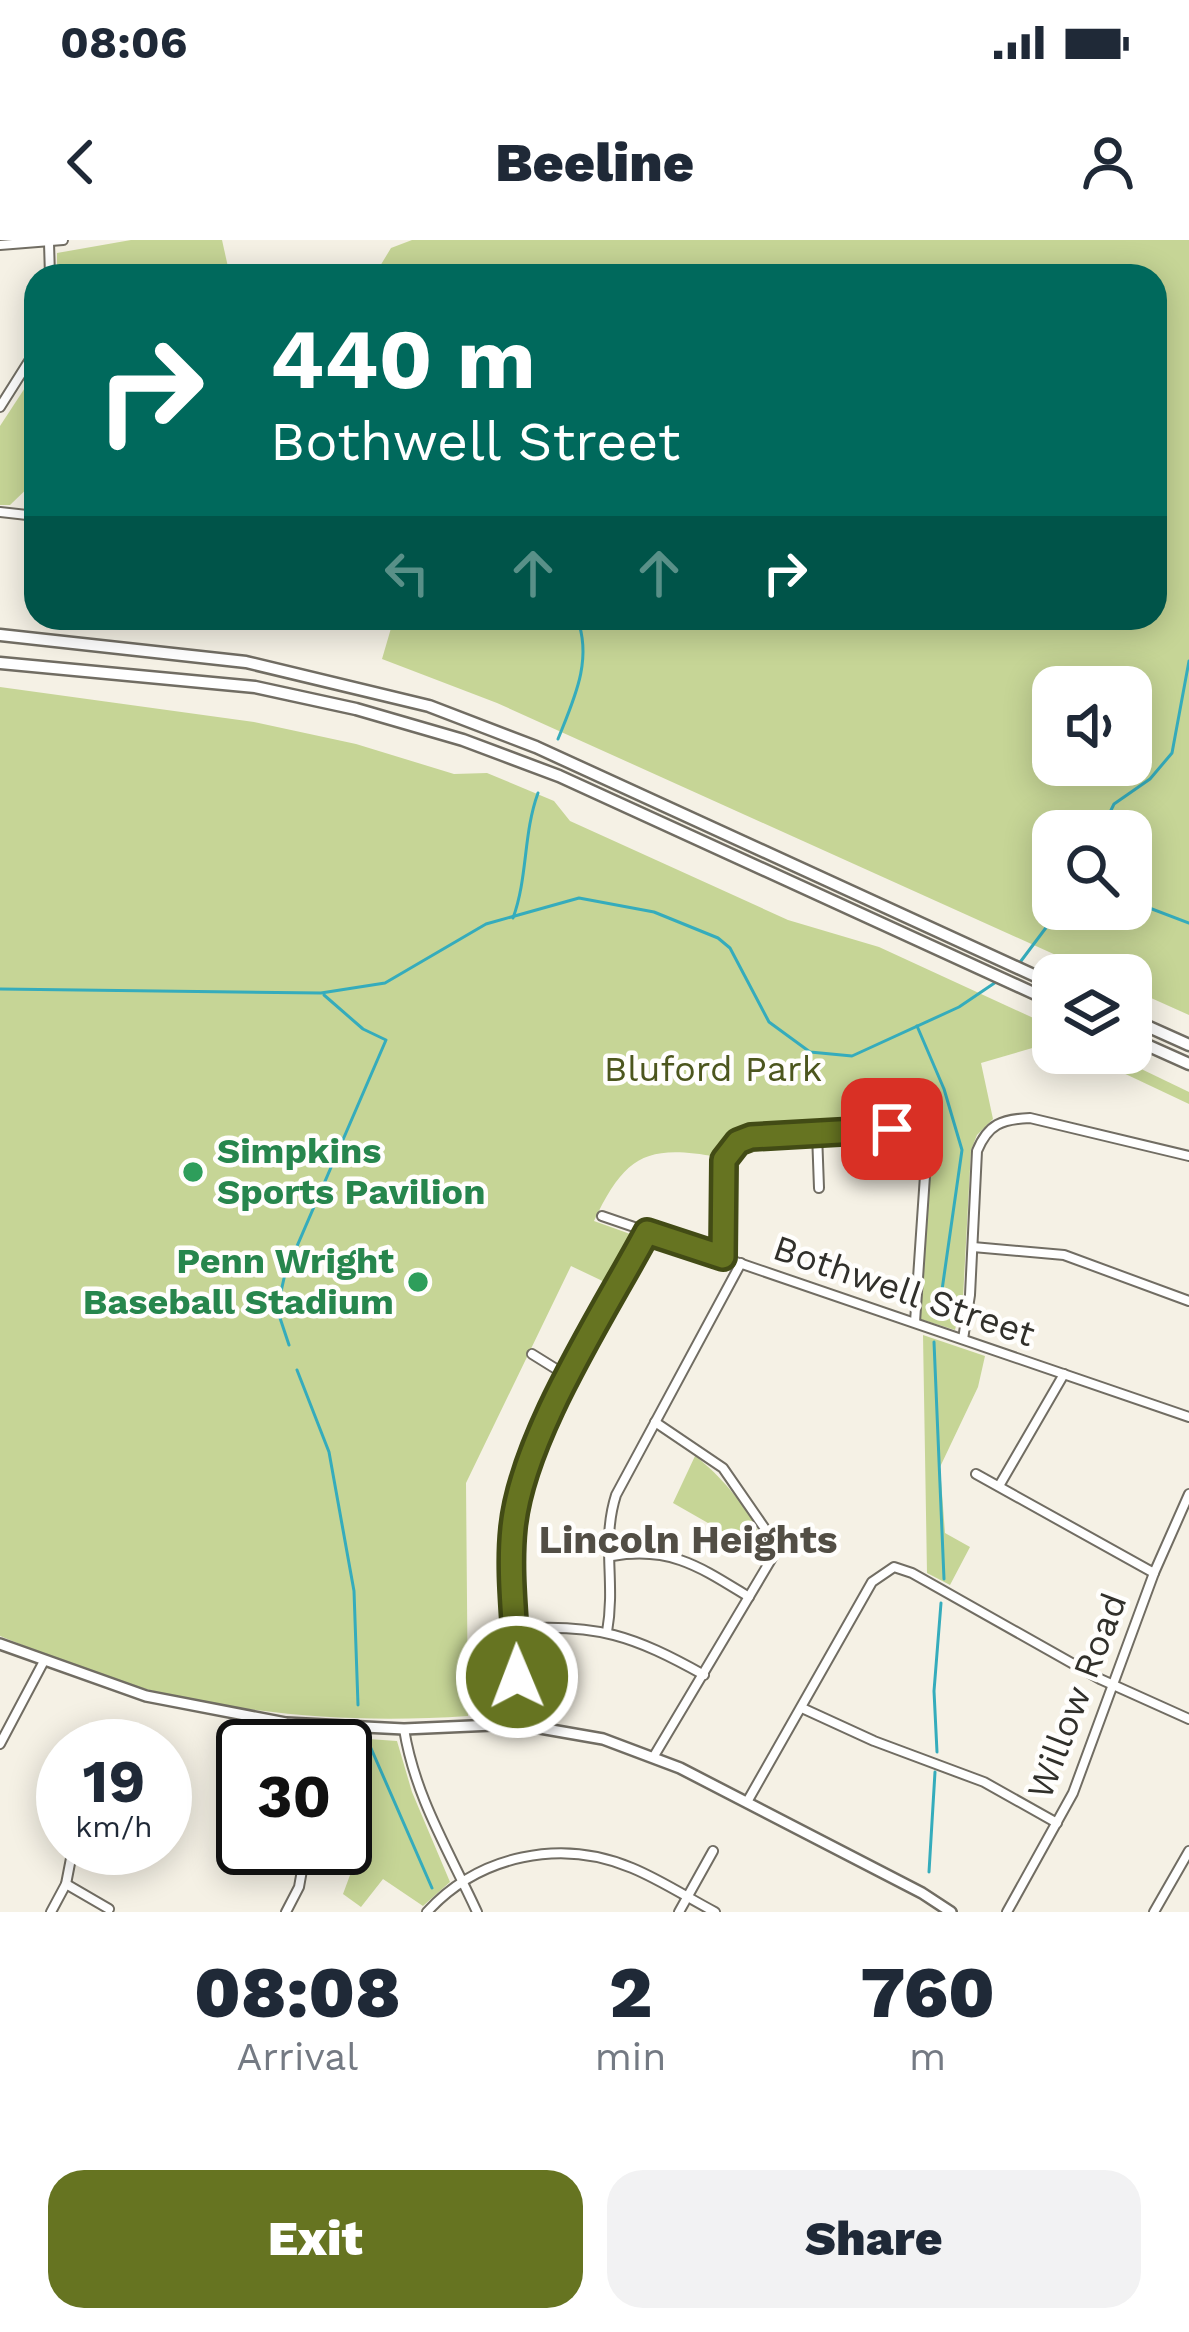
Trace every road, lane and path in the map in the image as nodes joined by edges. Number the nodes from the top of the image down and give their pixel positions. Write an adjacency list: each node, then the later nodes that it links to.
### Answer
1 (63, 240): 2 (street)
2 (49, 243): 3 (street)
3 (0, 245)
4 (24, 369): 5 (street)
5 (0, 407)
6 (0, 635): 8 (highway)
7 (0, 663): 9 (highway)
8 (1032, 974)
9 (1032, 992)
10 (1152, 1028): 11 (highway)
11 (1189, 1045)
12 (1152, 1047): 13 (highway)
13 (1189, 1064)
14 (817, 1133): 16 (street); 20 (street); 23 (street)
15 (1189, 1156): 19 (street)
16 (819, 1188)
17 (602, 1216): 18 (street, Bothwell Street)
18 (647, 1232): 20 (street, Bothwell Street); 27 (street)
19 (973, 1247): 22 (street); 24 (street)
20 (723, 1257): 21 (street, Bothwell Street)
21 (741, 1263): 23 (street, Bothwell Street); 29 (street)
22 (1189, 1301)
23 (915, 1322): 24 (street, Bothwell Street)
24 (963, 1339): 26 (street, Bothwell Street)
25 (532, 1354): 27 (street)
26 (1064, 1374): 28 (street, Bothwell Street); 31 (street)
27 (569, 1377): 36 (street)
28 (1189, 1417)
29 (655, 1422): 33 (street); 35 (street)
30 (976, 1474): 31 (street)
31 (999, 1486): 34 (street)
32 (1189, 1494): 34 (street, Willow Road)
33 (612, 1556): 35 (street); 37 (street)
34 (1154, 1573): 41 (street, Willow Road)
35 (748, 1597): 40 (street)
36 (516, 1629): 37 (street); 45 (street)
37 (607, 1632): 40 (street)
38 (0, 1644): 39 (main road)
39 (44, 1661): 43 (main road); 48 (street)
40 (704, 1675): 49 (street)
41 (1112, 1685): 42 (street); 44 (street); 51 (street, Willow Road)
42 (802, 1708): 50 (street); 51 (street)
43 (265, 1719)
44 (1189, 1719)
45 (518, 1724): 47 (main road); 49 (main road)
46 (372, 1727): 47 (main road)
47 (404, 1729): 56 (street)
48 (0, 1744)
49 (654, 1756): 50 (main road)
50 (747, 1802): 66 (main road)
51 (1057, 1823): 67 (street, Willow Road)
52 (713, 1851): 58 (street)
53 (1189, 1851): 68 (street)
54 (68, 1875): 57 (street)
55 (301, 1875): 61 (street)
56 (463, 1881): 58 (street); 62 (street); 63 (street)
57 (66, 1884): 59 (street); 60 (street)
58 (687, 1898): 64 (street); 65 (street)
59 (109, 1909)
60 (51, 1912)
61 (286, 1912)
62 (427, 1912)
63 (477, 1912)
64 (679, 1912)
65 (715, 1912)
66 (951, 1912)
67 (1007, 1912)
68 (1154, 1912)

